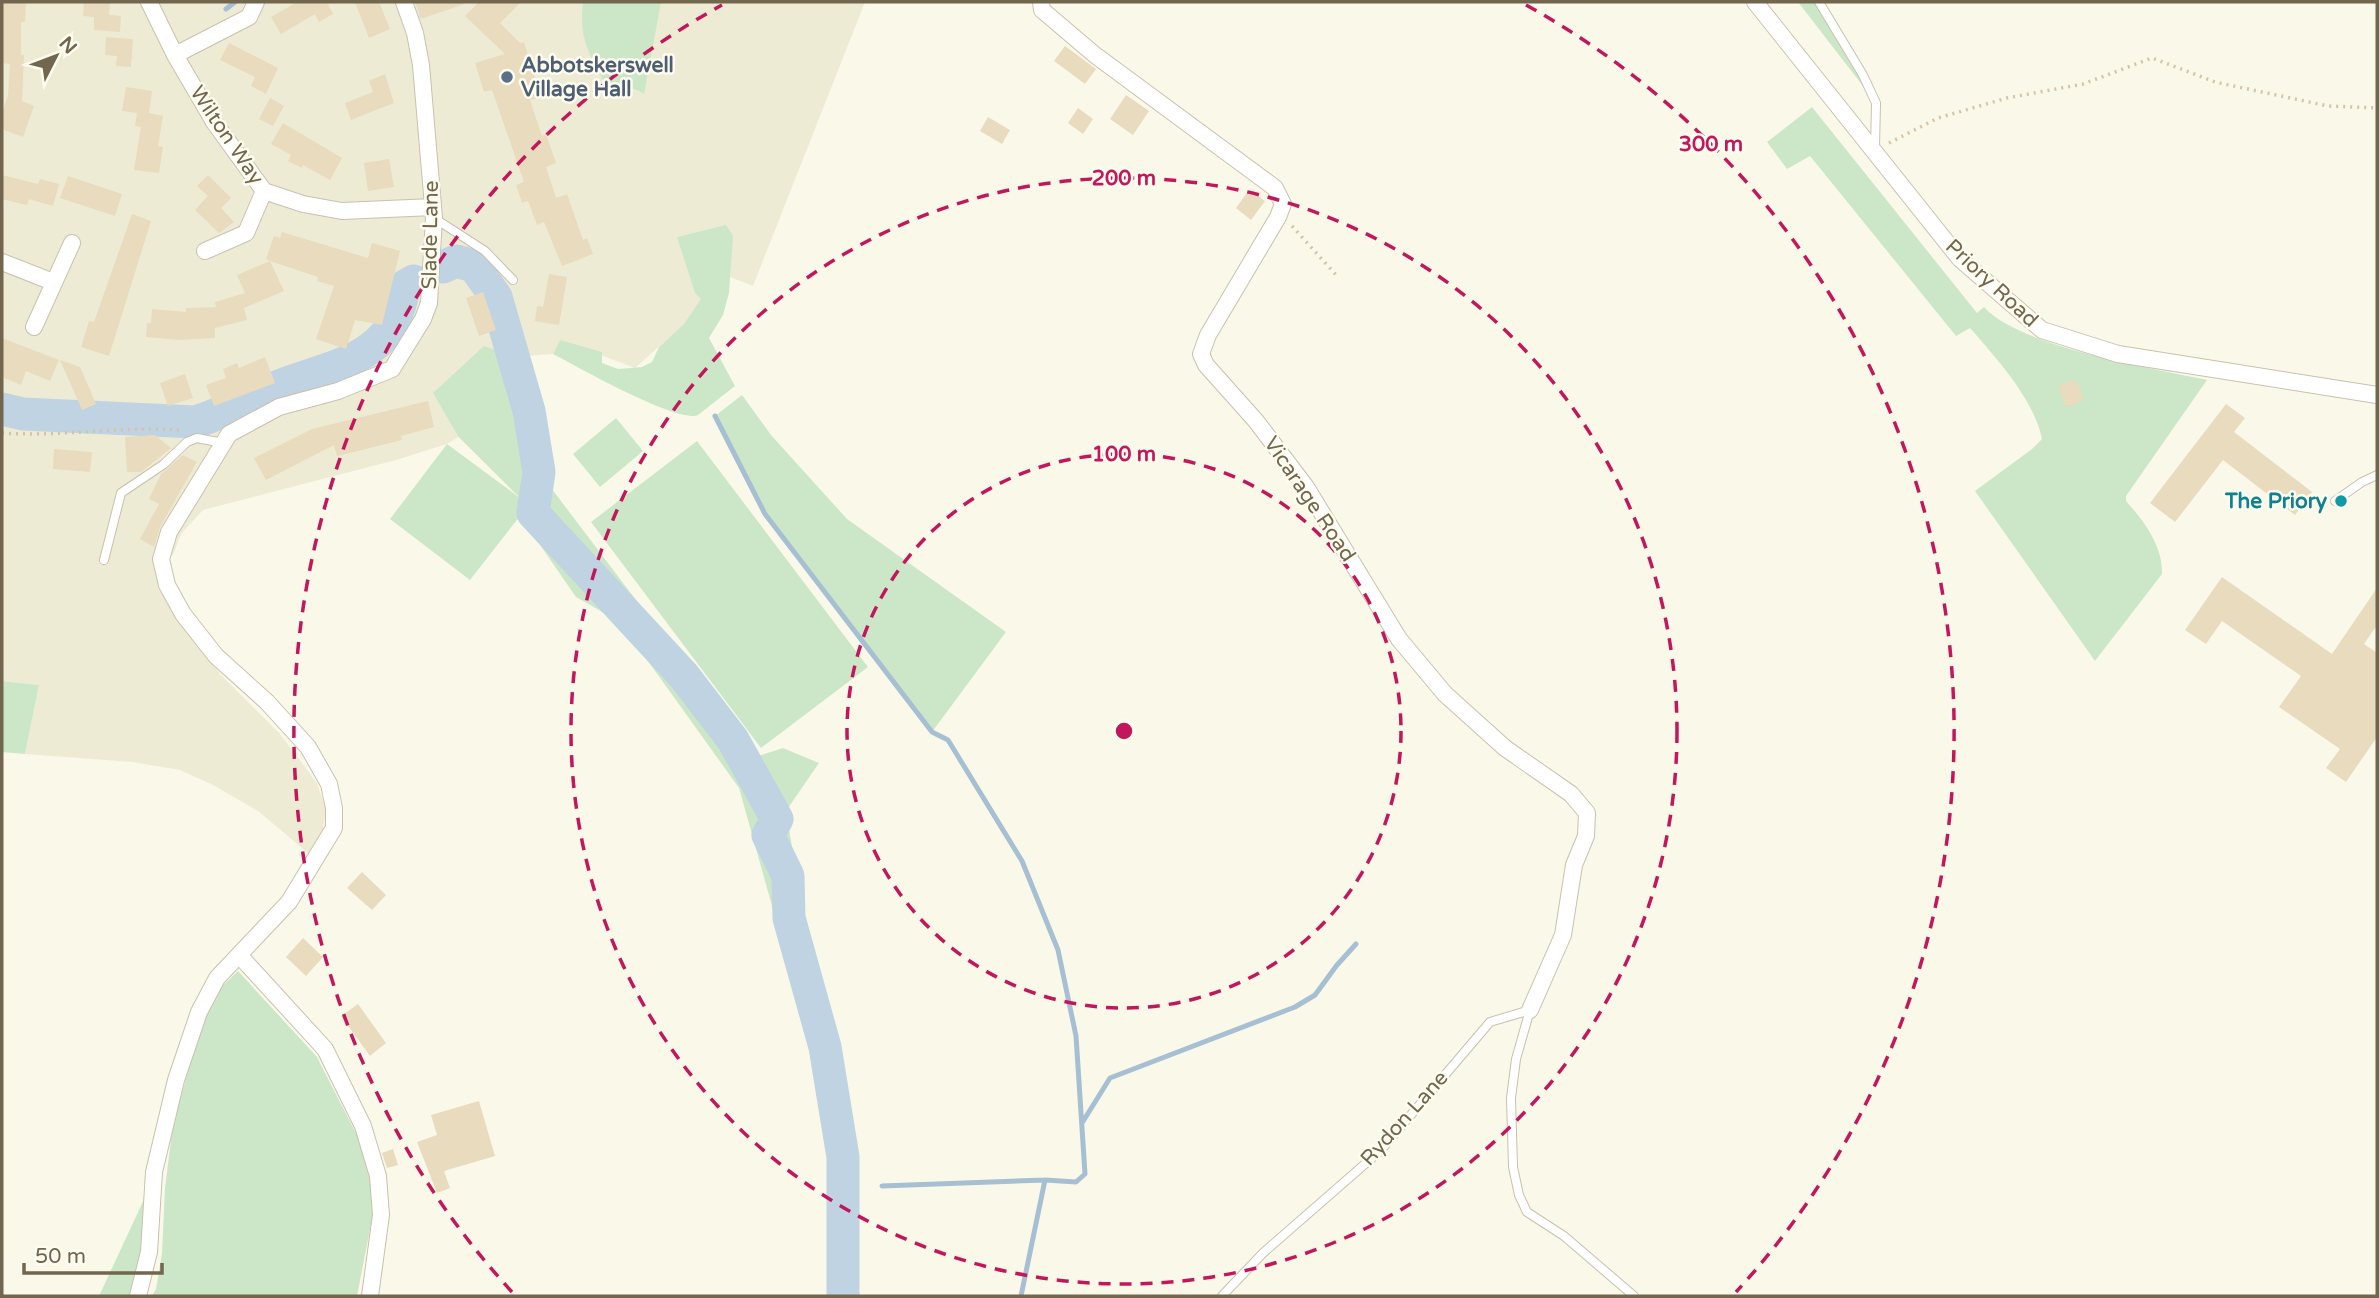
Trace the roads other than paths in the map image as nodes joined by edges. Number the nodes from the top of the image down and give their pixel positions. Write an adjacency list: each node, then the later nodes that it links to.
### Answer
1 (149, 2): 7 (street, Wilton Way)
2 (256, 2): 7 (street)
3 (404, 2): 10 (street, Slade Lane)
4 (1041, 2): 23 (street, Vicarage Road)
5 (1755, 2): 8 (street, Priory Road)
6 (1819, 2): 8 (lane)
7 (175, 55): 9 (street, Wilton Way)
8 (1875, 151): 17 (street, Priory Road)
9 (264, 191): 10 (street, Wilton Way); 12 (street)
10 (433, 213): 14 (lane); 18 (street, Slade Lane)
11 (72, 243): 15 (street)
12 (205, 251)
13 (2, 262): 15 (street)
14 (513, 280)
15 (53, 282): 16 (street)
16 (34, 327)
17 (2377, 395)
18 (226, 438): 21 (lane); 22 (street)
19 (2377, 475): 20 (lane)
20 (2335, 501)
21 (104, 560)
22 (239, 955): 24 (street); 25 (street)
23 (1530, 1010): 26 (lane, Rydon Lane); 27 (lane)
24 (138, 1296)
25 (370, 1296)
26 (1222, 1296)
27 (1634, 1296)

